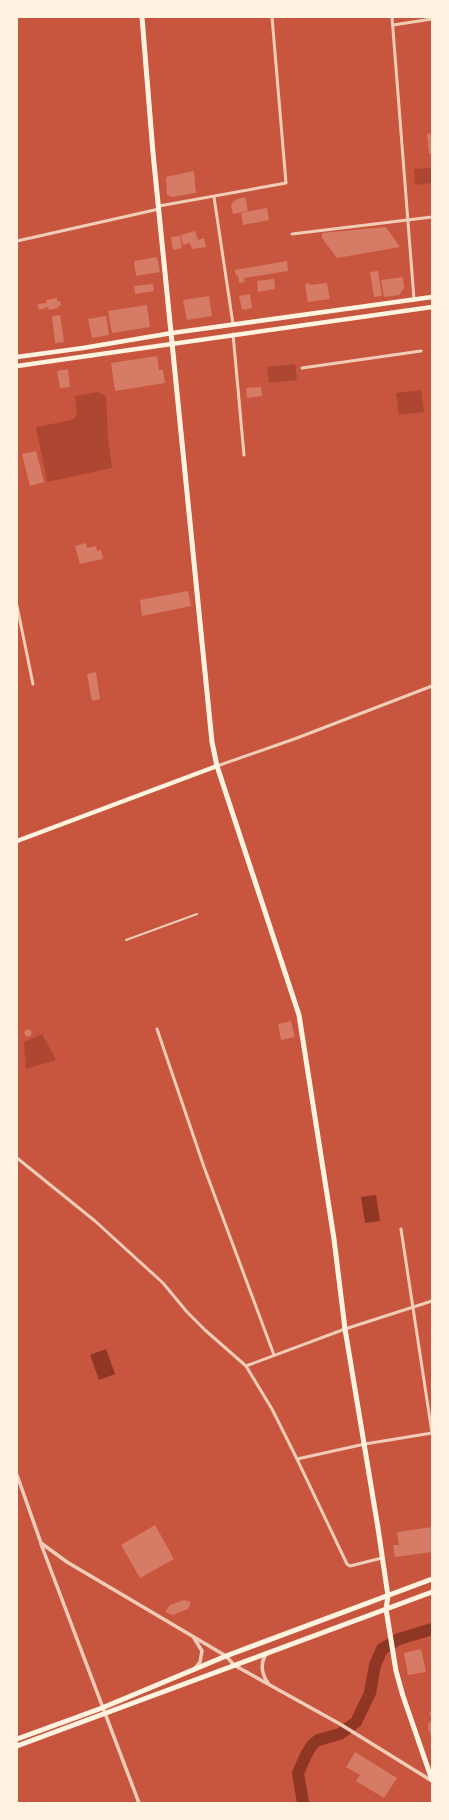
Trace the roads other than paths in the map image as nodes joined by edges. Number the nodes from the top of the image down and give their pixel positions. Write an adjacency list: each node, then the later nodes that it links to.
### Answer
1 (142, 17): 7 (highway)
2 (272, 17): 6 (street)
3 (392, 17): 5 (street)
4 (432, 19): 5 (street)
5 (393, 25): 9 (street)
6 (214, 197): 7 (street); 15 (street)
7 (159, 208): 11 (street); 16 (highway)
8 (432, 217): 9 (street)
9 (408, 220): 10 (street); 13 (street)
10 (292, 234)
11 (17, 241)
12 (432, 297): 13 (main road)
13 (414, 299): 15 (main road)
14 (432, 307): 17 (main road)
15 (233, 324): 16 (main road)
16 (172, 333): 18 (highway); 20 (main road)
17 (233, 334): 18 (main road); 23 (street)
18 (172, 345): 21 (main road); 27 (highway)
19 (421, 351): 22 (street)
20 (17, 357)
21 (17, 366)
22 (302, 368)
23 (244, 455)
24 (17, 606): 25 (street)
25 (33, 684)
26 (432, 686): 27 (street)
27 (216, 766): 28 (main road); 36 (highway)
28 (17, 840)
29 (197, 914): 30 (street)
30 (126, 940)
31 (157, 1029): 37 (street)
32 (17, 1158): 38 (street)
33 (401, 1230): 35 (street)
34 (432, 1301): 35 (street)
35 (414, 1306): 36 (street); 39 (street)
36 (345, 1329): 37 (street); 40 (highway)
37 (274, 1355): 38 (street)
38 (246, 1366): 41 (street)
39 (432, 1433): 40 (street)
40 (365, 1444): 41 (street); 44 (highway)
41 (298, 1459): 44 (street)
42 (17, 1475): 43 (street)
43 (41, 1543): 49 (street); 55 (street)
44 (382, 1558): 47 (highway)
45 (432, 1579): 47 (highway)
46 (432, 1592): 48 (highway)
47 (388, 1596): 48 (highway); 51 (highway)
48 (386, 1609): 50 (highway); 59 (highway)
49 (193, 1636): 51 (street); 53 (street)
50 (266, 1653): 52 (highway); 54 (street)
51 (226, 1656): 52 (street); 53 (highway)
52 (234, 1665): 54 (street); 56 (highway)
53 (194, 1670): 55 (highway)
54 (268, 1684): 59 (street)
55 (102, 1708): 56 (street); 57 (highway)
56 (104, 1714): 58 (highway); 60 (street)
57 (17, 1739)
58 (17, 1746)
59 (432, 1780)
60 (139, 1803)

